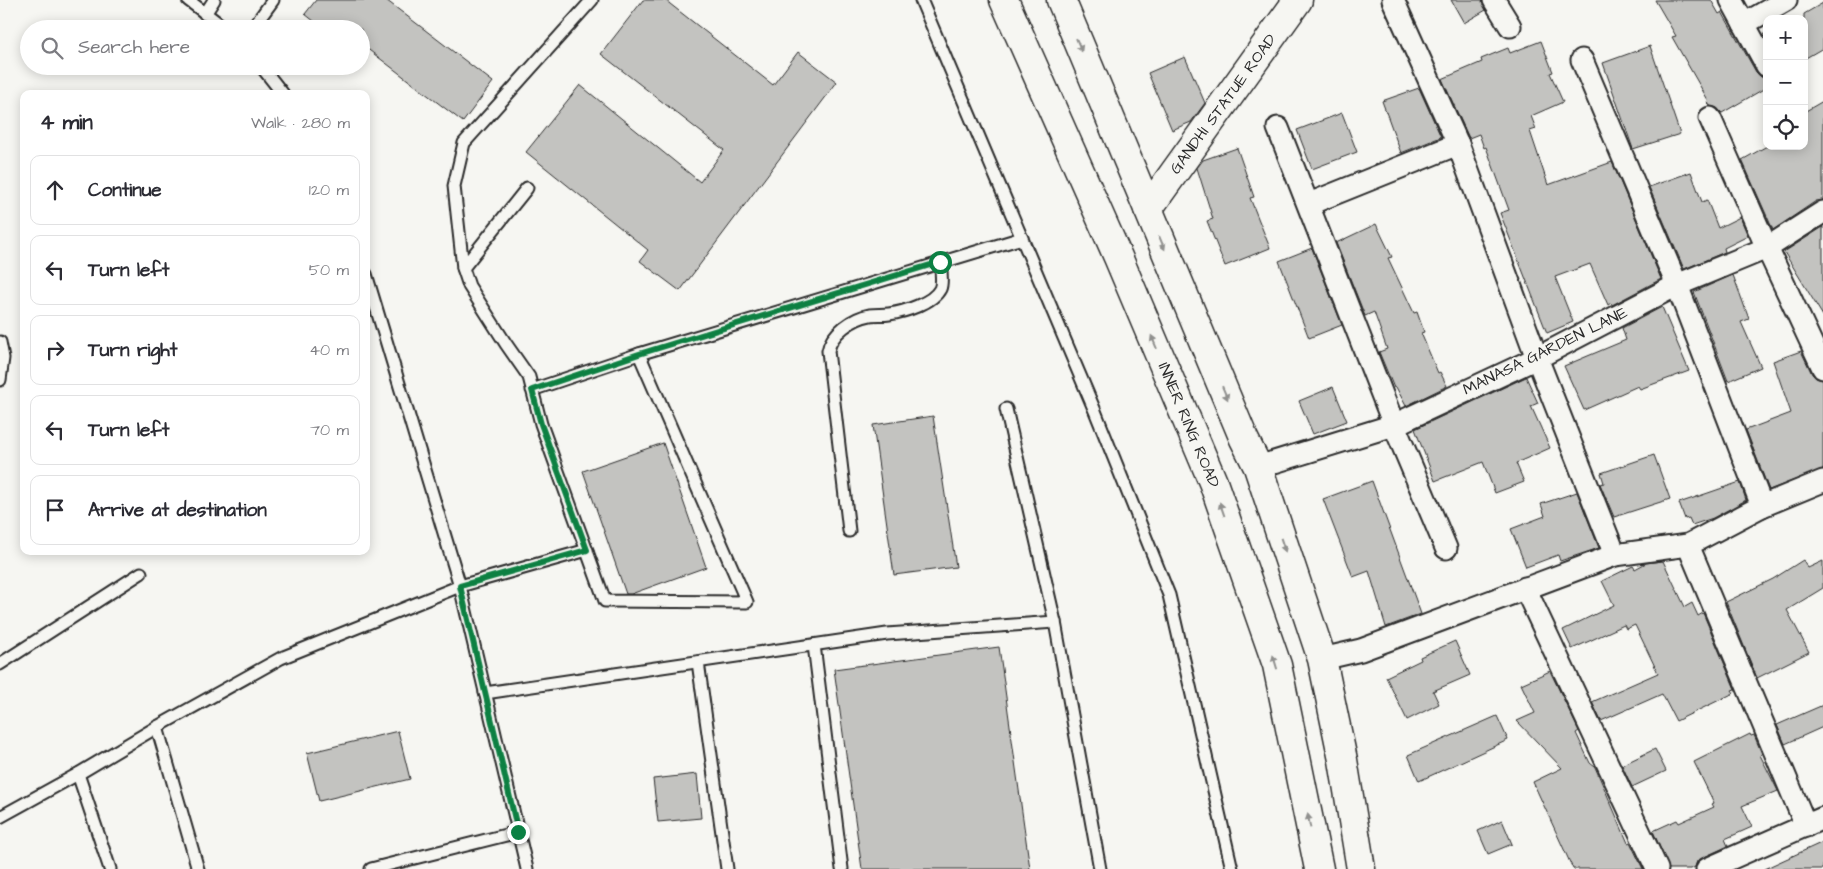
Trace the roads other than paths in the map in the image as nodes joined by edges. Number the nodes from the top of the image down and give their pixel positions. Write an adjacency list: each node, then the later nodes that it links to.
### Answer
1 (188, 0): 13 (lane)
2 (214, 0): 13 (lane)
3 (272, 0): 15 (lane)
4 (592, 0): 32 (lane)
5 (921, 0): 29 (lane)
6 (1004, 0): 73 (main road, INNER RING ROAD, one-way to 6)
7 (1061, 0): 27 (main road, one-way to 27)
8 (1298, 0): 27 (main road, GANDHI STATUE ROAD)
9 (1393, 0): 24 (street)
10 (1494, 0): 17 (street)
11 (1731, 0): 16 (street)
12 (1786, 0): 16 (street)
13 (206, 14): 14 (lane)
14 (214, 20)
15 (258, 20)
16 (1744, 24): 19 (street)
17 (1510, 26)
18 (1582, 60): 33 (street)
19 (1764, 60)
20 (268, 75): 21 (lane)
21 (279, 90)
22 (1710, 118): 30 (street)
23 (1278, 128): 26 (street)
24 (1458, 144): 26 (street); 37 (street)
25 (527, 188): 32 (lane)
26 (1309, 204): 42 (street)
27 (1148, 209): 43 (main road, one-way to 43)
28 (1823, 212): 30 (street, MANASA GARDEN LANE)
29 (1022, 238): 31 (lane); 72 (lane)
30 (1768, 248): 33 (street, MANASA GARDEN LANE); 38 (street)
31 (940, 262): 36 (lane); 46 (lane)
32 (463, 268): 40 (lane)
33 (1677, 285): 37 (street, MANASA GARDEN LANE); 45 (street)
34 (370, 287): 52 (lane)
35 (0, 342): 39 (lane)
36 (639, 354): 40 (lane); 49 (lane)
37 (1537, 358): 42 (street, MANASA GARDEN LANE); 50 (street)
38 (1823, 368)
39 (0, 380)
40 (532, 390): 49 (lane)
41 (1006, 409): 54 (lane)
42 (1394, 425): 43 (street, MANASA GARDEN LANE); 48 (street)
43 (1258, 467): 56 (main road, one-way to 56)
44 (1823, 481): 45 (street)
45 (1762, 506): 47 (street)
46 (849, 531)
47 (1688, 545): 50 (street); 63 (street)
48 (1446, 548)
49 (587, 550): 52 (lane)
50 (1615, 555): 53 (street)
51 (141, 573): 58 (lane)
52 (460, 586): 59 (lane); 60 (lane)
53 (1525, 588): 56 (street); 75 (street)
54 (1055, 622): 55 (lane); 71 (lane)
55 (814, 645): 57 (lane); 70 (lane)
56 (1322, 658): 74 (main road)
57 (698, 662): 59 (lane); 69 (lane)
58 (0, 664)
59 (485, 693): 64 (lane)
60 (157, 727): 61 (lane); 66 (lane)
61 (78, 774): 62 (lane); 65 (lane)
62 (0, 817)
63 (1814, 822): 76 (street)
64 (518, 832): 67 (lane); 68 (lane)
65 (110, 869)
66 (198, 869)
67 (371, 869)
68 (527, 869)
69 (727, 869)
70 (842, 869)
71 (1100, 869)
72 (1232, 869)
73 (1319, 869)
74 (1361, 869)
75 (1657, 869)
76 (1706, 869)

